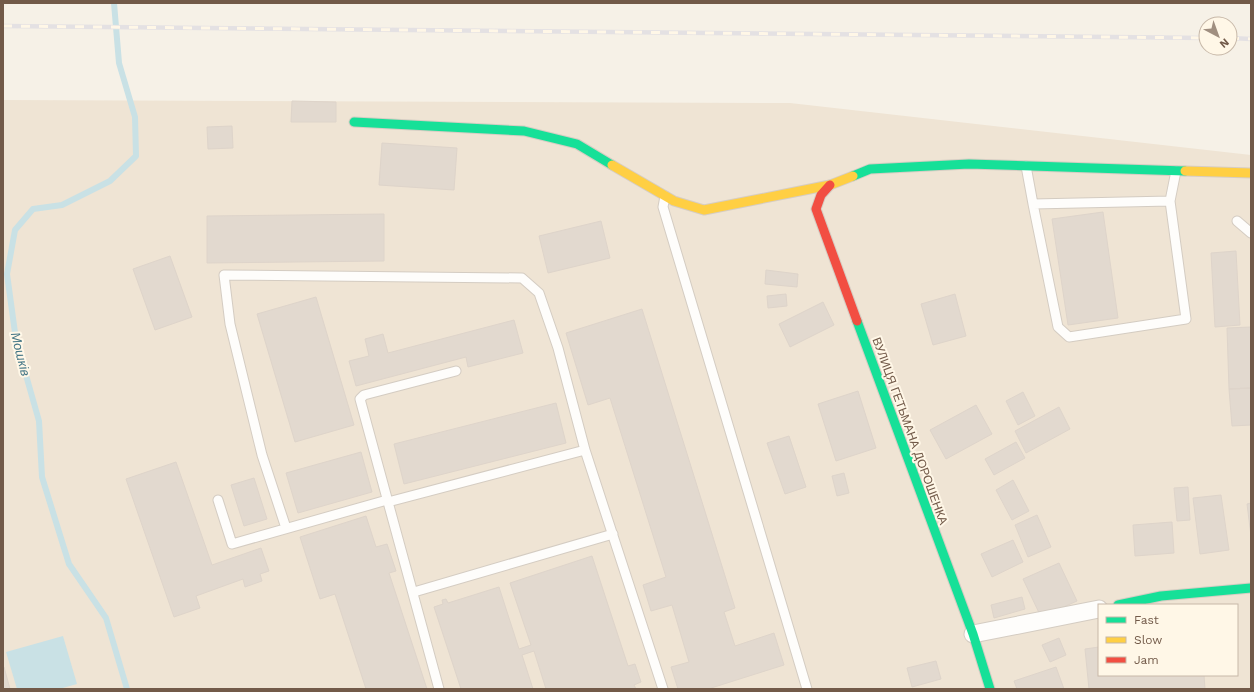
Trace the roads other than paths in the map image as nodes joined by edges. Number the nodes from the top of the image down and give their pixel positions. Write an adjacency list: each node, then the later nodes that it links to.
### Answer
1 (354, 122): 6 (street)
2 (1026, 166): 3 (street); 5 (street); 8 (lane)
3 (1176, 171): 4 (street); 7 (lane)
4 (1251, 173)
5 (830, 185): 6 (street); 21 (street, ВУЛИЦЯ ГЕТЬМАНА ДОРОШЕНКА)
6 (665, 195): 24 (lane)
7 (1170, 201): 8 (lane); 8 (lane)
8 (1033, 204)
9 (1237, 221): 10 (lane)
10 (1251, 233)
11 (456, 371): 14 (lane)
12 (585, 450): 14 (lane); 15 (lane); 16 (lane)
13 (218, 500): 15 (lane)
14 (388, 501): 15 (lane); 18 (lane)
15 (286, 528)
16 (613, 534): 18 (lane); 23 (lane)
17 (1251, 588): 19 (street)
18 (414, 592): 22 (lane)
19 (1123, 604)
20 (1098, 609): 21 (street)
21 (973, 634): 25 (street, ВУЛИЦЯ ГЕТЬМАНА ДОРОШЕНКА)
22 (440, 689)
23 (663, 689)
24 (807, 689)
25 (990, 689)

